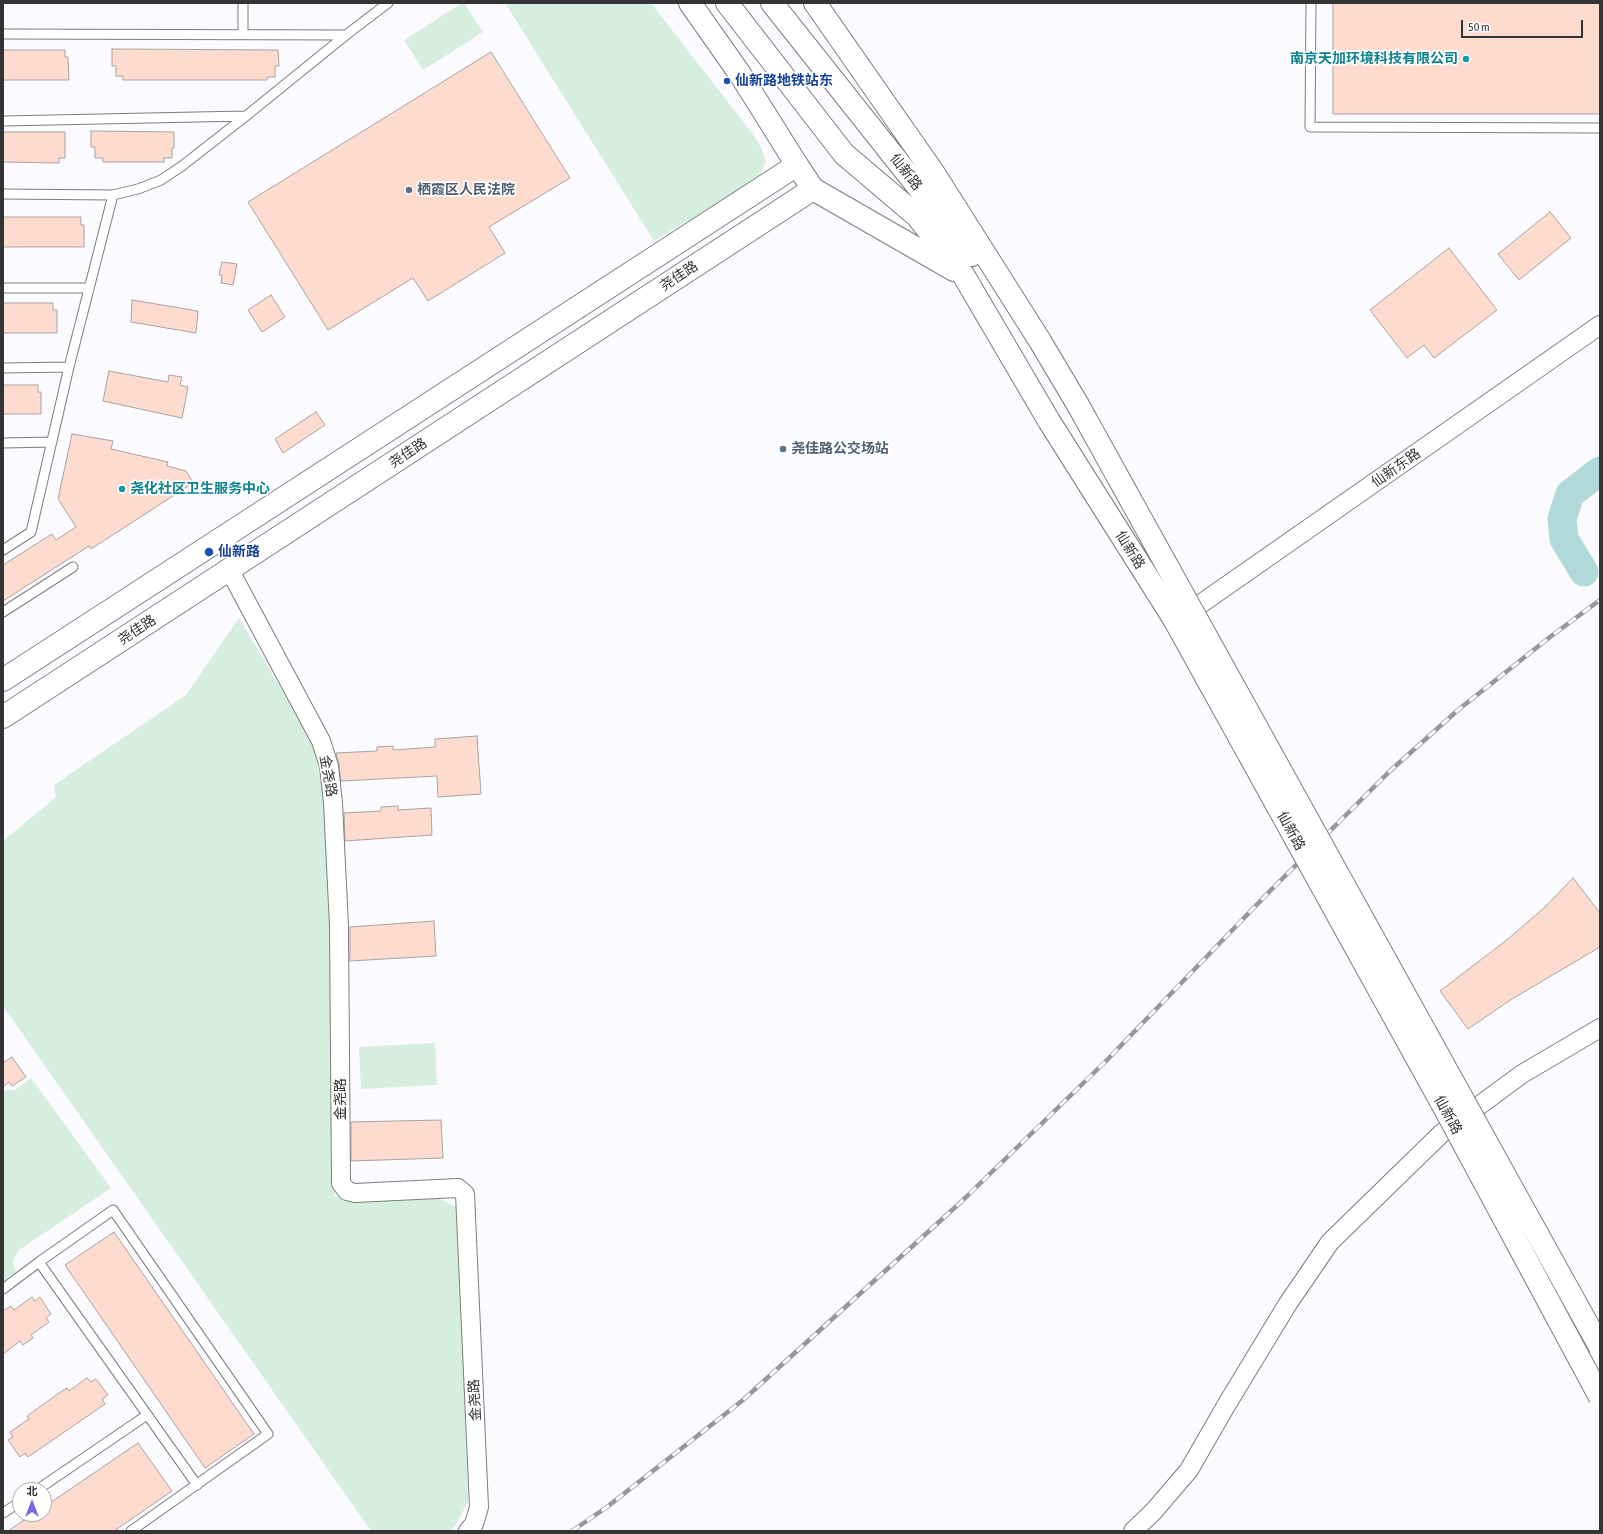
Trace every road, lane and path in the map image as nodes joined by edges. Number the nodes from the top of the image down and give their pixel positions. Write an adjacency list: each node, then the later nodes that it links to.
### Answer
1 (243, 3): 9 (lane)
2 (388, 3): 10 (lane)
3 (690, 3): 14 (main road, 仙新路)
4 (727, 3): 18 (main road, 仙新路)
5 (772, 3): 22 (main road, 仙新路)
6 (815, 3): 22 (main road, 仙新路)
7 (1311, 3): 13 (lane)
8 (3, 34): 9 (lane)
9 (243, 34): 10 (lane)
10 (346, 35): 11 (lane)
11 (246, 116): 12 (lane); 17 (lane)
12 (3, 121)
13 (1600, 128)
14 (797, 165): 15 (main road, 仙新路); 32 (main road, 尧佳路)
15 (813, 189): 18 (main road, 仙新路); 29 (main road, 尧佳路)
16 (3, 194): 17 (lane)
17 (113, 195): 20 (lane)
18 (964, 276): 38 (main road, 仙新路, bridge)
19 (3, 288): 20 (lane)
20 (89, 288): 23 (lane)
21 (1600, 325): 30 (street, 仙新东路)
22 (1040, 341): 30 (main road, 仙新路, bridge)
23 (68, 367): 24 (lane); 25 (lane)
24 (3, 368)
25 (52, 442): 26 (lane); 27 (lane)
26 (3, 443)
27 (3, 550)
28 (73, 567): 31 (lane)
29 (229, 569): 33 (main road, 尧佳路); 45 (street, 金尧路)
30 (1192, 610): 37 (main road, 仙新路, bridge)
31 (3, 612)
32 (3, 680)
33 (3, 717)
34 (1600, 1028): 46 (street)
35 (40, 1262): 36 (lane); 39 (lane); 41 (lane)
36 (3, 1289)
37 (1600, 1347)
38 (1600, 1398)
39 (147, 1415): 40 (lane); 41 (lane)
40 (49, 1482)
41 (197, 1485): 44 (lane)
42 (12, 1508): 43 (lane)
43 (3, 1514)
44 (131, 1531)
45 (468, 1531)
46 (1133, 1531)

